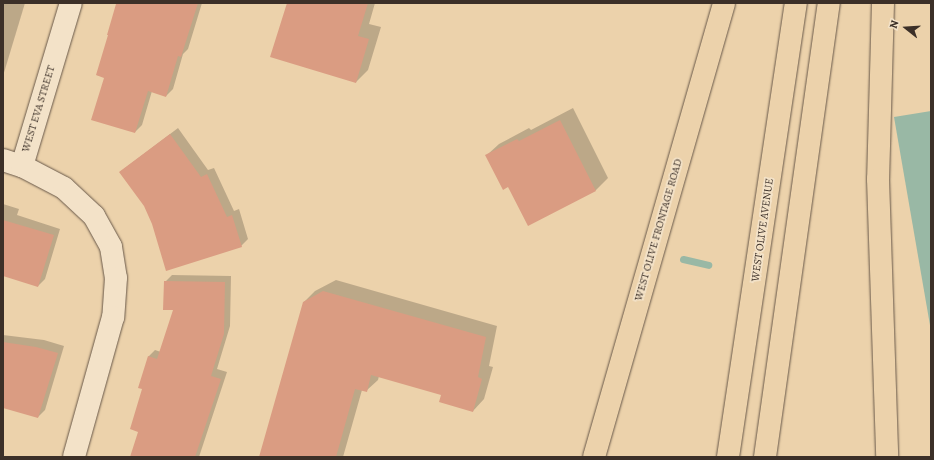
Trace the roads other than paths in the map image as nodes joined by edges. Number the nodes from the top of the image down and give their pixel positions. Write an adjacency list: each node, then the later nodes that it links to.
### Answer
1 (71, 3): 6 (street, WEST EVA STREET)
2 (724, 3): 8 (main road, WEST OLIVE FRONTAGE ROAD)
3 (796, 3): 9 (main road, WEST OLIVE AVENUE)
4 (829, 3): 10 (main road)
5 (883, 3): 11 (main road)
6 (13, 163): 7 (street, WEST EVA STREET)
7 (74, 457)
8 (594, 457)
9 (728, 457)
10 (765, 457)
11 (887, 457)

